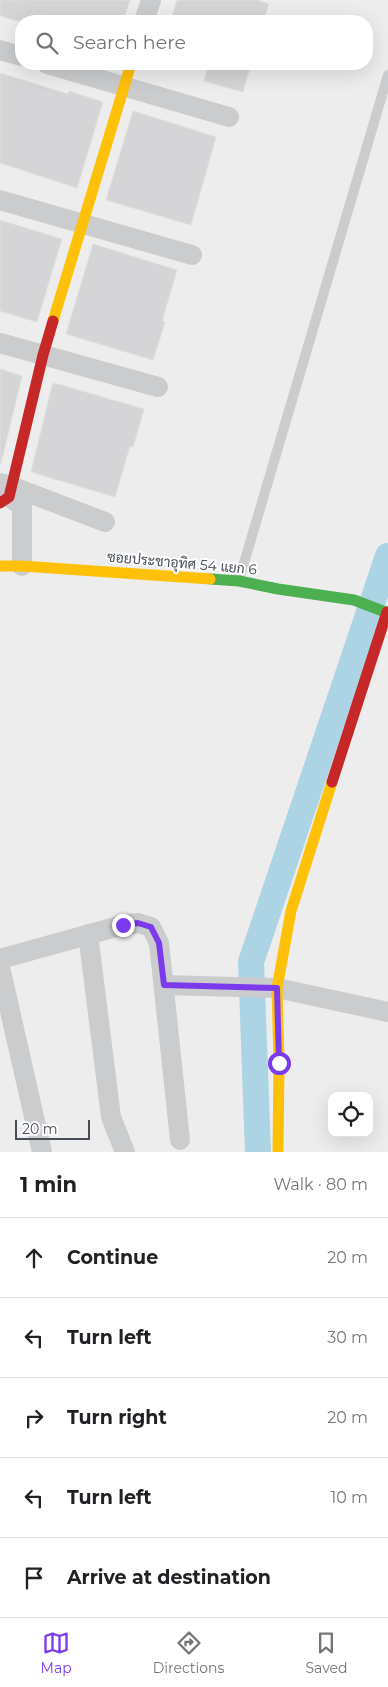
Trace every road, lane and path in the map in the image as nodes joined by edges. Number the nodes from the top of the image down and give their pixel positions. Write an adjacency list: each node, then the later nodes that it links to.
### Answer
1 (151, 0): 2 (street)
2 (146, 15)
3 (0, 50): 4 (street)
4 (15, 54)
5 (68, 70): 8 (street)
6 (129, 70): 8 (street)
7 (388, 75): 20 (lane)
8 (124, 86): 9 (street); 11 (street)
9 (229, 117)
10 (0, 200): 11 (street)
11 (82, 222): 12 (street); 14 (street)
12 (192, 255)
13 (0, 343): 14 (street)
14 (43, 355): 15 (street); 16 (street)
15 (158, 387)
16 (5, 492): 17 (street); 19 (street)
17 (105, 522)
18 (0, 566): 19 (street, ซอยประชาอุทิศ 54 แยก 6)
19 (22, 566): 20 (street, ซอยประชาอุทิศ 54 แยก 6)
20 (239, 580): 21 (street, ซอยประชาอุทิศ 54 แยก 6)
21 (387, 612): 26 (street)
22 (88, 934): 23 (street); 25 (street); 30 (street)
23 (0, 959)
24 (0, 967): 29 (street)
25 (164, 985): 26 (street); 28 (street)
26 (259, 988): 27 (street); 31 (street)
27 (388, 1012)
28 (180, 1140)
29 (42, 1152)
30 (125, 1152)
31 (278, 1152)

